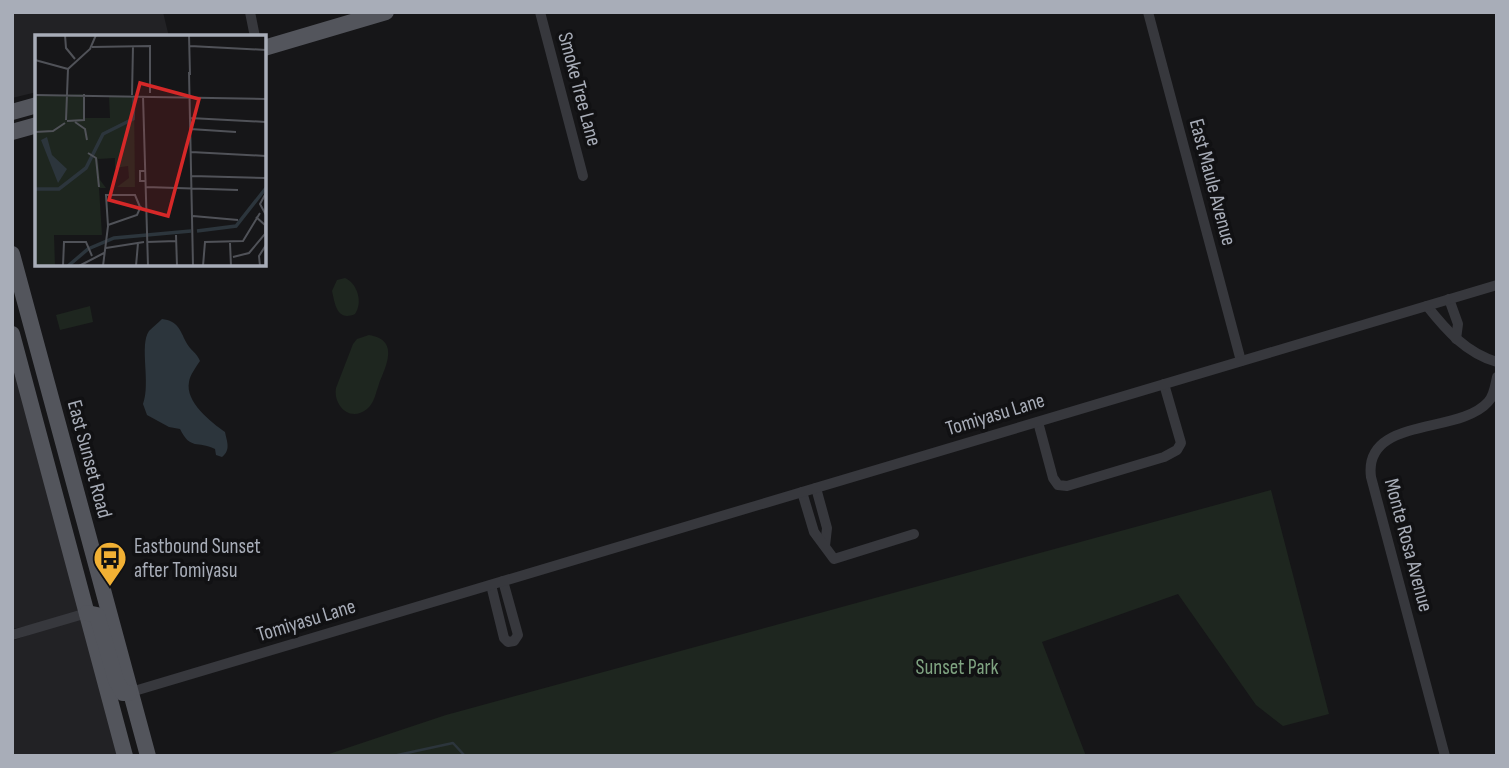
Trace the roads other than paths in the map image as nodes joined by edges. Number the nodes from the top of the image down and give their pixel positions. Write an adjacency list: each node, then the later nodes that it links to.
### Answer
1 (250, 12): 5 (street)
2 (386, 12): 6 (main road)
3 (540, 12): 11 (street, Smoke Tree Lane)
4 (1148, 12): 19 (street, East Maule Avenue)
5 (255, 35)
6 (266, 47)
7 (35, 106): 8 (main road)
8 (12, 112)
9 (35, 125): 10 (main road)
10 (12, 131)
11 (583, 176)
12 (12, 254): 24 (main road, East Sunset Road)
13 (1497, 285): 14 (street, Tomiyasu Lane)
14 (1449, 299): 15 (street, Tomiyasu Lane); 17 (street)
15 (1427, 306): 17 (street); 19 (street, Tomiyasu Lane)
16 (12, 334): 18 (main road, East Sunset Road)
17 (1456, 339): 20 (street)
18 (19, 358): 24 (main road); 25 (main road, East Sunset Road)
19 (1241, 361): 22 (street, Tomiyasu Lane)
20 (1497, 362)
21 (1497, 377): 38 (street, Monte Rosa Avenue)
22 (1164, 384): 23 (street, Tomiyasu Lane); 23 (street)
23 (1038, 422): 26 (street, Tomiyasu Lane)
24 (71, 469): 32 (main road, East Sunset Road)
25 (49, 474): 32 (main road); 33 (main road, East Sunset Road)
26 (816, 488): 27 (street, Tomiyasu Lane); 29 (street)
27 (802, 492): 29 (street); 30 (street, Tomiyasu Lane)
28 (914, 534): 29 (street)
29 (825, 547)
30 (503, 581): 31 (street, Tomiyasu Lane); 31 (street)
31 (491, 585): 35 (street, Tomiyasu Lane)
32 (108, 607): 35 (main road, East Sunset Road)
33 (87, 613): 34 (street); 35 (main road); 36 (main road, East Sunset Road)
34 (12, 635)
35 (131, 692): 37 (main road, East Sunset Road)
36 (125, 756)
37 (148, 756)
38 (1445, 756)

